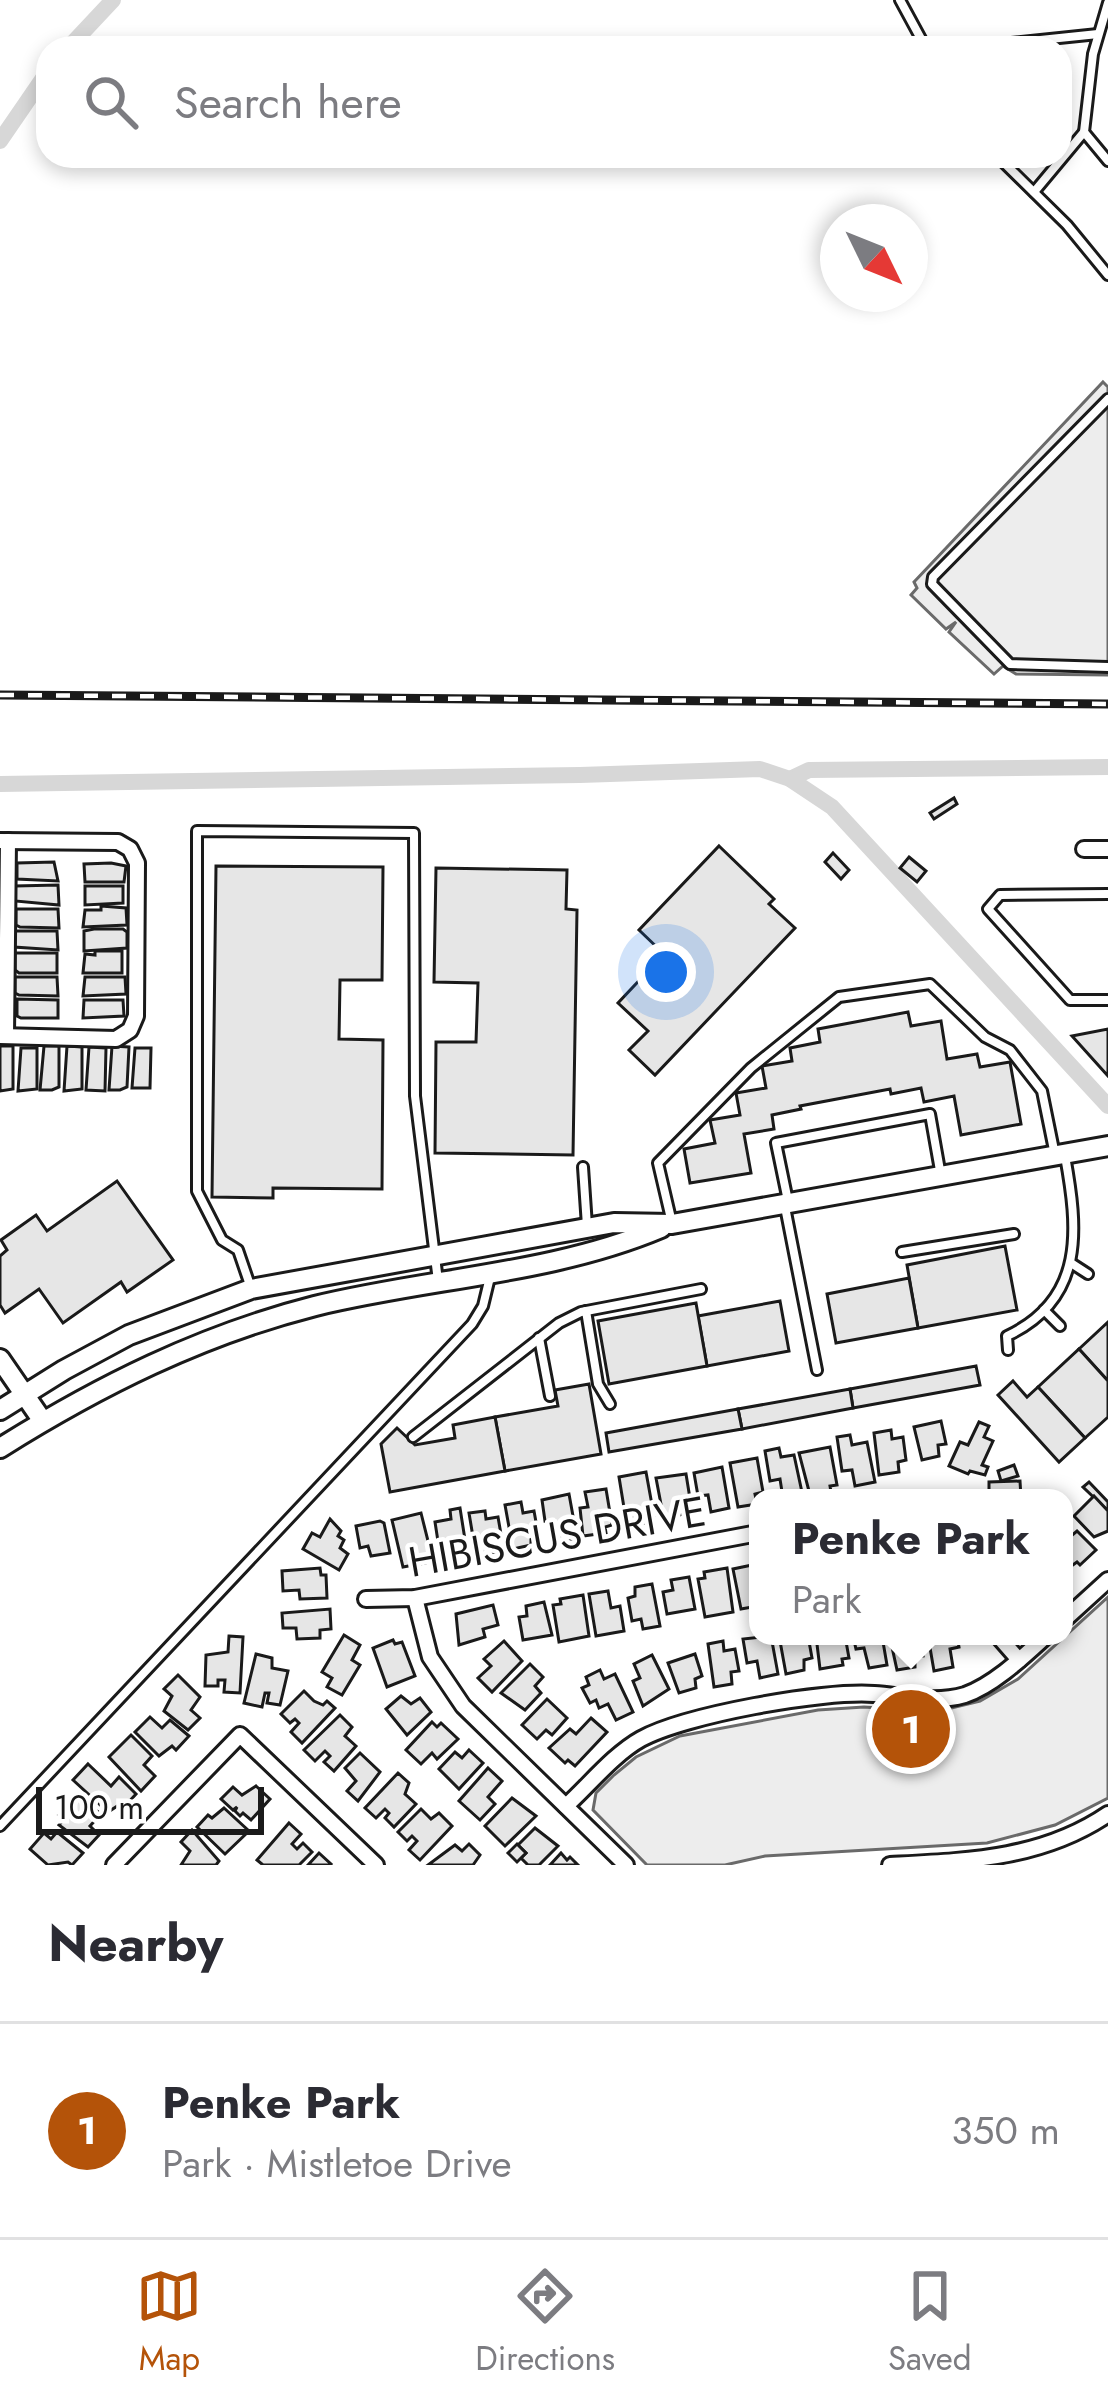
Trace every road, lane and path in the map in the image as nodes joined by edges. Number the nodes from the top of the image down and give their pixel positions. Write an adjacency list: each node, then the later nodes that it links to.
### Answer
1 (900, 0): 4 (lane)
2 (1108, 3): 3 (lane)
3 (1098, 34): 5 (lane); 6 (lane)
4 (920, 36)
5 (1072, 37)
6 (1084, 132): 7 (lane); 8 (lane)
7 (1072, 146)
8 (1108, 161)
9 (1009, 168): 11 (lane)
10 (1054, 168): 11 (lane)
11 (1034, 192): 12 (lane)
12 (1108, 275)
13 (1108, 399): 14 (lane)
14 (1108, 667)
15 (4, 841): 20 (street); 20 (street)
16 (1084, 849): 17 (street)
17 (1108, 849)
18 (1108, 894): 19 (lane)
19 (1108, 1000)
20 (3, 1036)
21 (1108, 1147): 22 (main road)
22 (1060, 1155): 24 (main road); 26 (lane); 31 (lane)
23 (583, 1167): 27 (lane)
24 (941, 1177): 25 (main road); 25 (lane)
25 (786, 1205): 26 (main road); 43 (lane)
26 (672, 1224): 27 (main road); 32 (main road)
27 (587, 1228): 30 (main road)
28 (1014, 1234): 29 (lane)
29 (902, 1252)
30 (436, 1255): 34 (lane); 35 (main road); 35 (lane)
31 (1071, 1263): 33 (lane); 37 (lane)
32 (492, 1272): 34 (main road); 60 (lane)
33 (1088, 1274)
34 (438, 1282): 47 (main road)
35 (251, 1289): 45 (main road)
36 (701, 1289): 38 (lane)
37 (1044, 1310): 39 (lane); 41 (lane)
38 (586, 1311): 40 (lane); 46 (lane)
39 (1060, 1326)
40 (538, 1338): 44 (lane); 48 (lane)
41 (1008, 1350)
42 (0, 1359): 45 (main road)
43 (817, 1370)
44 (550, 1396)
45 (8, 1400): 47 (main road)
46 (610, 1404)
47 (34, 1426): 49 (main road)
48 (413, 1437)
49 (0, 1448)
50 (749, 1535): 52 (street, HIBISCUS DRIVE)
51 (1108, 1580): 54 (street)
52 (415, 1598): 53 (street, HIBISCUS DRIVE); 58 (street)
53 (366, 1600)
54 (1073, 1612)
55 (1006, 1645): 57 (street)
56 (1036, 1645): 57 (street)
57 (1019, 1660): 58 (street)
58 (566, 1806): 64 (street)
59 (1108, 1814): 61 (street)
60 (0, 1826)
61 (955, 1863): 65 (street)
62 (115, 1865): 63 (street)
63 (376, 1865)
64 (626, 1865)
65 (890, 1865)

